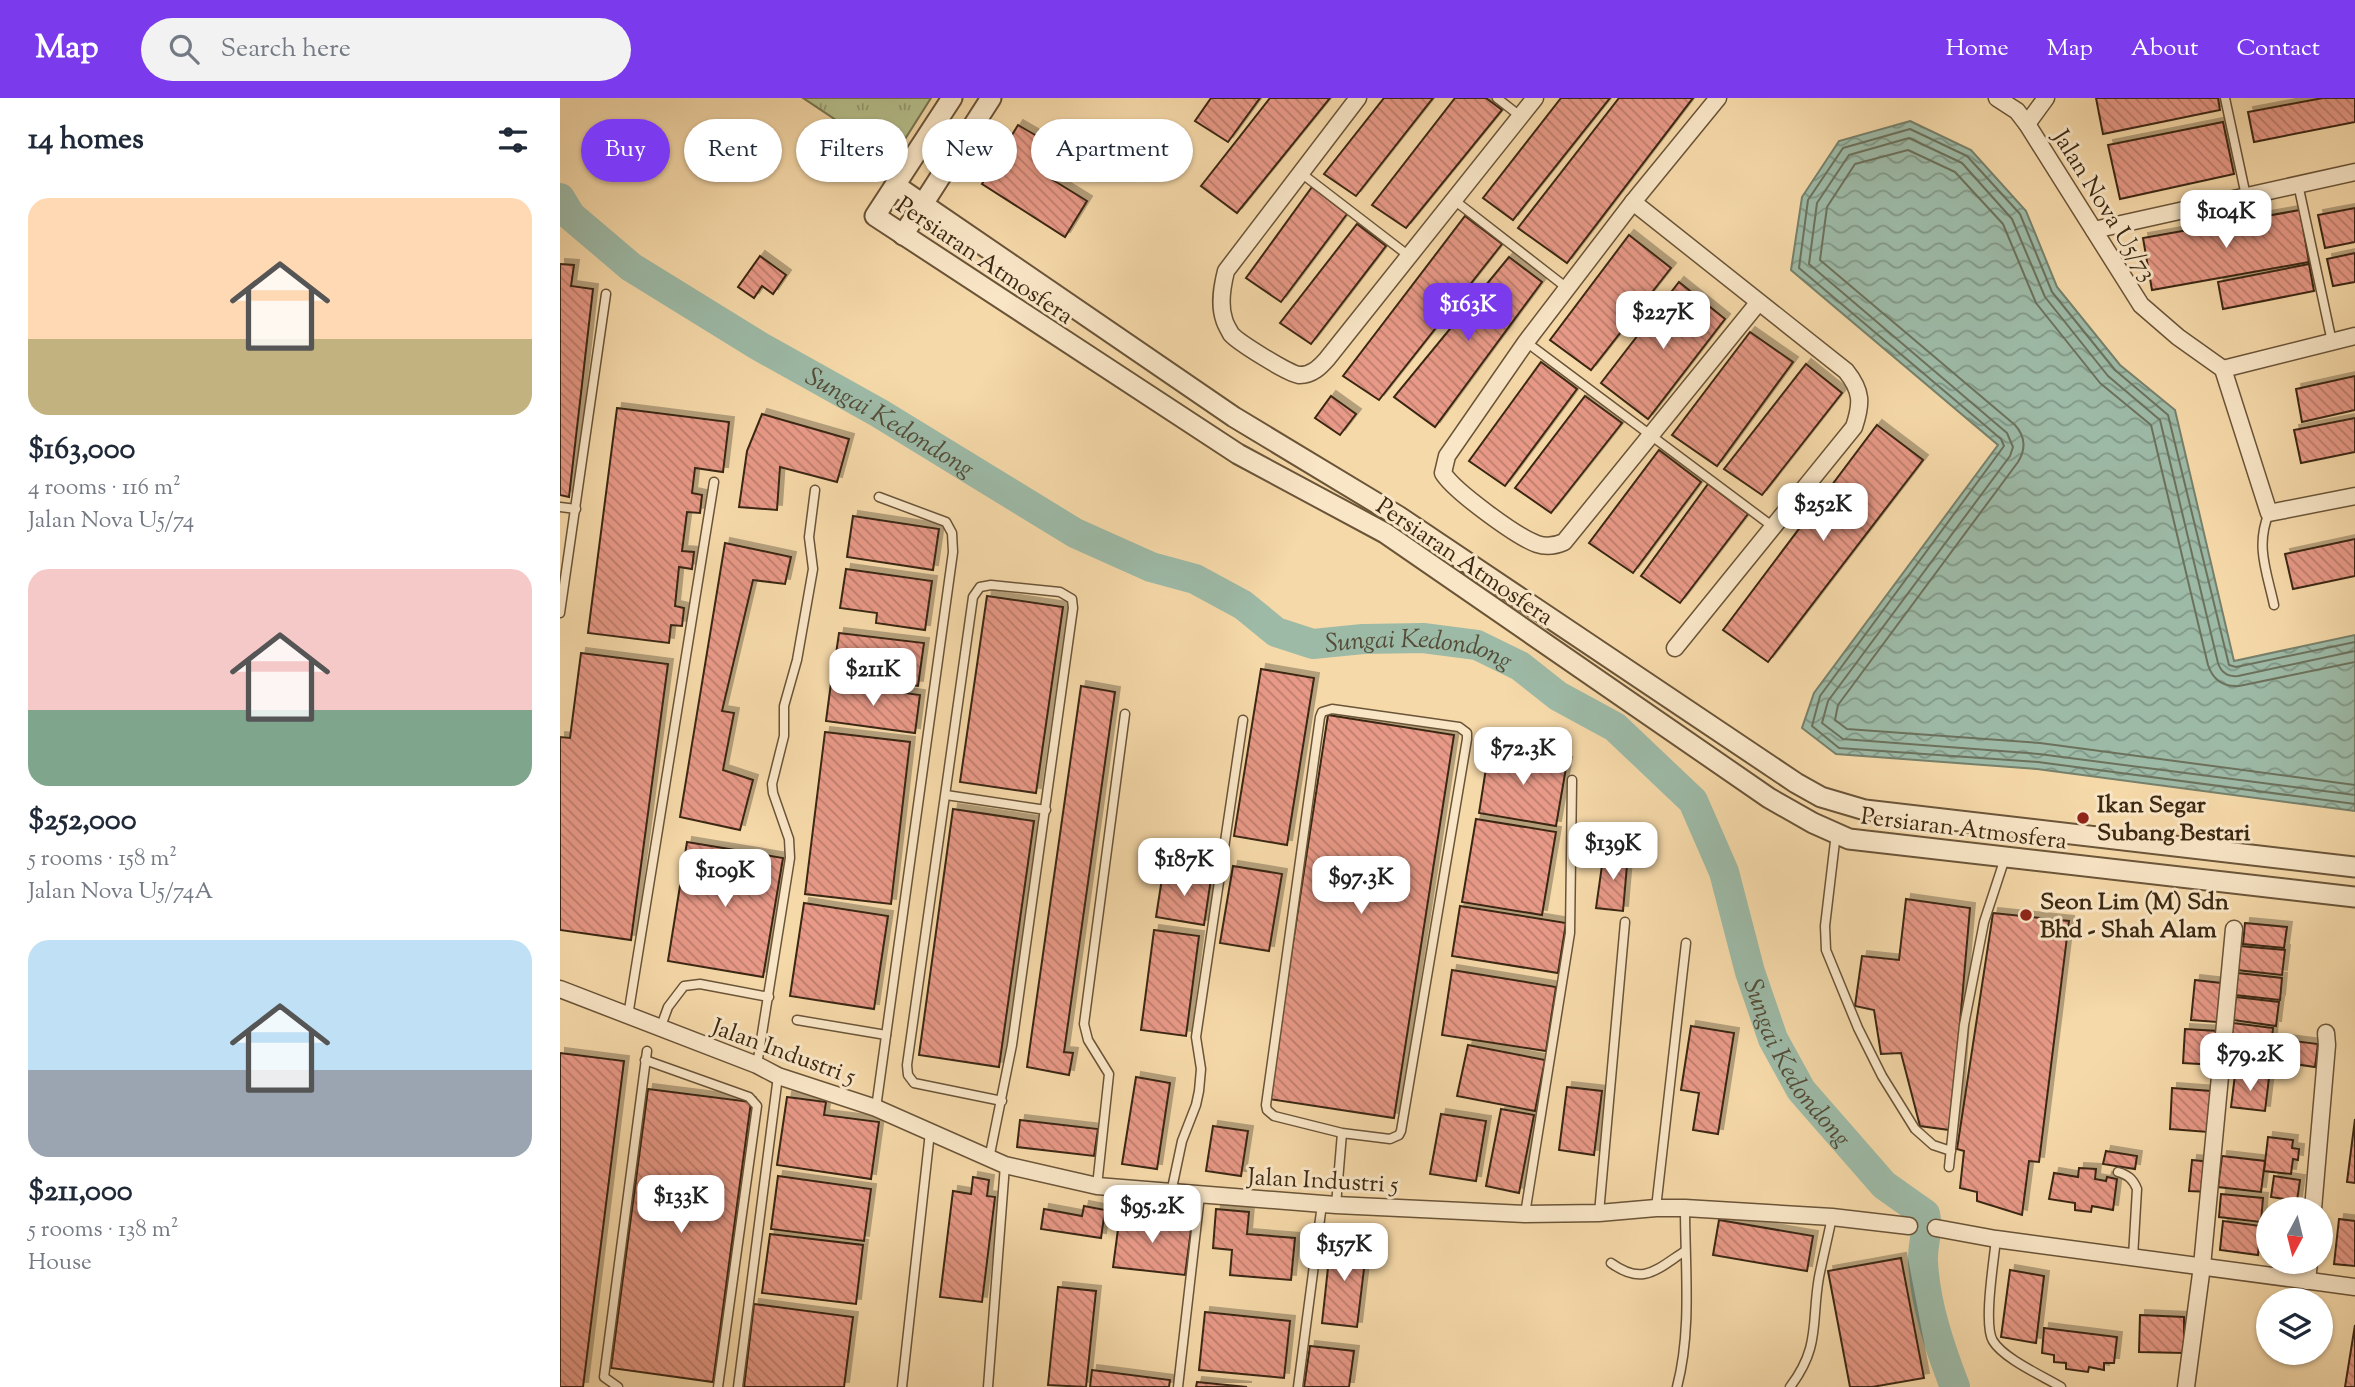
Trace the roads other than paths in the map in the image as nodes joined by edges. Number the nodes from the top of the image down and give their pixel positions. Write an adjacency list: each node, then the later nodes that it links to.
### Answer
1 (952, 98): 15 (street)
2 (991, 98): 19 (street)
3 (1358, 98): 13 (street)
4 (1497, 98): 10 (lane)
5 (1535, 98): 10 (street)
6 (1718, 98): 18 (street)
7 (1997, 98): 11 (street, Jalan Nova U5/73)
8 (2046, 98): 11 (street)
9 (2225, 98): 16 (lane)
10 (1520, 116): 17 (street)
11 (2027, 124): 20 (street, Jalan Nova U5/73)
12 (2355, 172): 14 (street)
13 (1301, 173): 22 (lane); 22 (street)
14 (2298, 184): 16 (street); 28 (lane)
15 (895, 185): 19 (street, Persiaran Atmosfera); 21 (street, Persiaran Atmosfera)
16 (2246, 196): 20 (street)
17 (1454, 200): 22 (street); 23 (lane)
18 (1633, 202): 23 (street); 25 (street)
19 (923, 204): 21 (street); 49 (street, Persiaran Atmosfera)
20 (2095, 230): 29 (street, Jalan Nova U5/73)
21 (903, 235): 47 (street, Persiaran Atmosfera)
22 (1409, 256)
23 (1567, 288): 27 (street)
24 (606, 294): 36 (lane)
25 (1758, 303): 30 (street); 38 (street)
26 (2355, 336): 28 (street)
27 (1526, 342): 30 (lane); 30 (street)
28 (2332, 342): 29 (street)
29 (2223, 369): 37 (street)
30 (1650, 435): 38 (lane)
31 (714, 482): 56 (lane)
32 (815, 490): 55 (lane)
33 (2355, 496): 37 (street)
34 (879, 497): 60 (lane)
35 (560, 507): 36 (lane)
36 (576, 509): 40 (lane)
37 (2269, 513): 39 (lane)
38 (1772, 526): 41 (street)
39 (2274, 605)
40 (560, 613)
41 (1675, 648)
42 (1125, 714): 73 (lane)
43 (1243, 720): 74 (lane)
44 (1572, 780): 81 (lane)
45 (946, 795): 46 (lane); 46 (lane); 65 (lane)
46 (1046, 810): 65 (lane)
47 (1836, 834): 48 (street, Persiaran Atmosfera); 69 (lane)
48 (2005, 858): 50 (street, Persiaran Atmosfera); 69 (lane)
49 (2355, 867)
50 (2355, 897)
51 (1625, 922): 80 (lane)
52 (2234, 929): 89 (street)
53 (1686, 943): 78 (lane)
54 (560, 989): 56 (street, Jalan Industri 5)
55 (769, 997): 58 (lane); 63 (lane)
56 (628, 1017): 58 (street, Jalan Industri 5)
57 (797, 1020): 60 (lane)
58 (660, 1029): 63 (street, Jalan Industri 5)
59 (2326, 1033): 76 (street)
60 (886, 1035): 66 (lane)
61 (647, 1051): 62 (lane)
62 (645, 1060): 93 (lane); 94 (lane)
63 (757, 1065): 64 (street, Jalan Industri 5)
64 (778, 1076): 66 (street, Jalan Industri 5); 95 (lane)
65 (1002, 1101): 70 (lane)
66 (876, 1108): 67 (street, Jalan Industri 5)
67 (930, 1132): 70 (street, Jalan Industri 5); 96 (lane)
68 (1342, 1133): 68 (lane); 77 (lane)
69 (1951, 1152): 71 (lane)
70 (997, 1162): 73 (street, Jalan Industri 5); 97 (lane)
71 (1949, 1167)
72 (2118, 1172): 87 (lane)
73 (1097, 1186): 74 (street, Jalan Industri 5)
74 (1171, 1193): 75 (street, Jalan Industri 5)
75 (1200, 1195): 77 (street, Jalan Industri 5); 98 (lane)
76 (2314, 1197)
77 (1329, 1204): 81 (street, Jalan Industri 5); 99 (lane)
78 (1656, 1208): 79 (street, Jalan Industri 5); 80 (street, Jalan Industri 5)
79 (1685, 1209): 82 (street, Jalan Industri 5); 86 (lane)
80 (1599, 1213): 81 (street, Jalan Industri 5)
81 (1525, 1214)
82 (1832, 1217): 83 (street, Jalan Industri 5); 101 (lane)
83 (1909, 1226)
84 (1936, 1228): 85 (street)
85 (1996, 1239): 87 (street); 102 (lane)
86 (1685, 1251): 88 (lane); 100 (lane)
87 (2133, 1257): 89 (street)
88 (1611, 1263)
89 (2202, 1266): 91 (street); 103 (street)
90 (2308, 1274): 91 (street)
91 (2307, 1281): 92 (street)
92 (2355, 1287)
93 (618, 1387)
94 (718, 1387)
95 (738, 1387)
96 (902, 1387)
97 (988, 1387)
98 (1178, 1387)
99 (1298, 1387)
100 (1677, 1387)
101 (1790, 1387)
102 (2061, 1387)
103 (2186, 1387)

